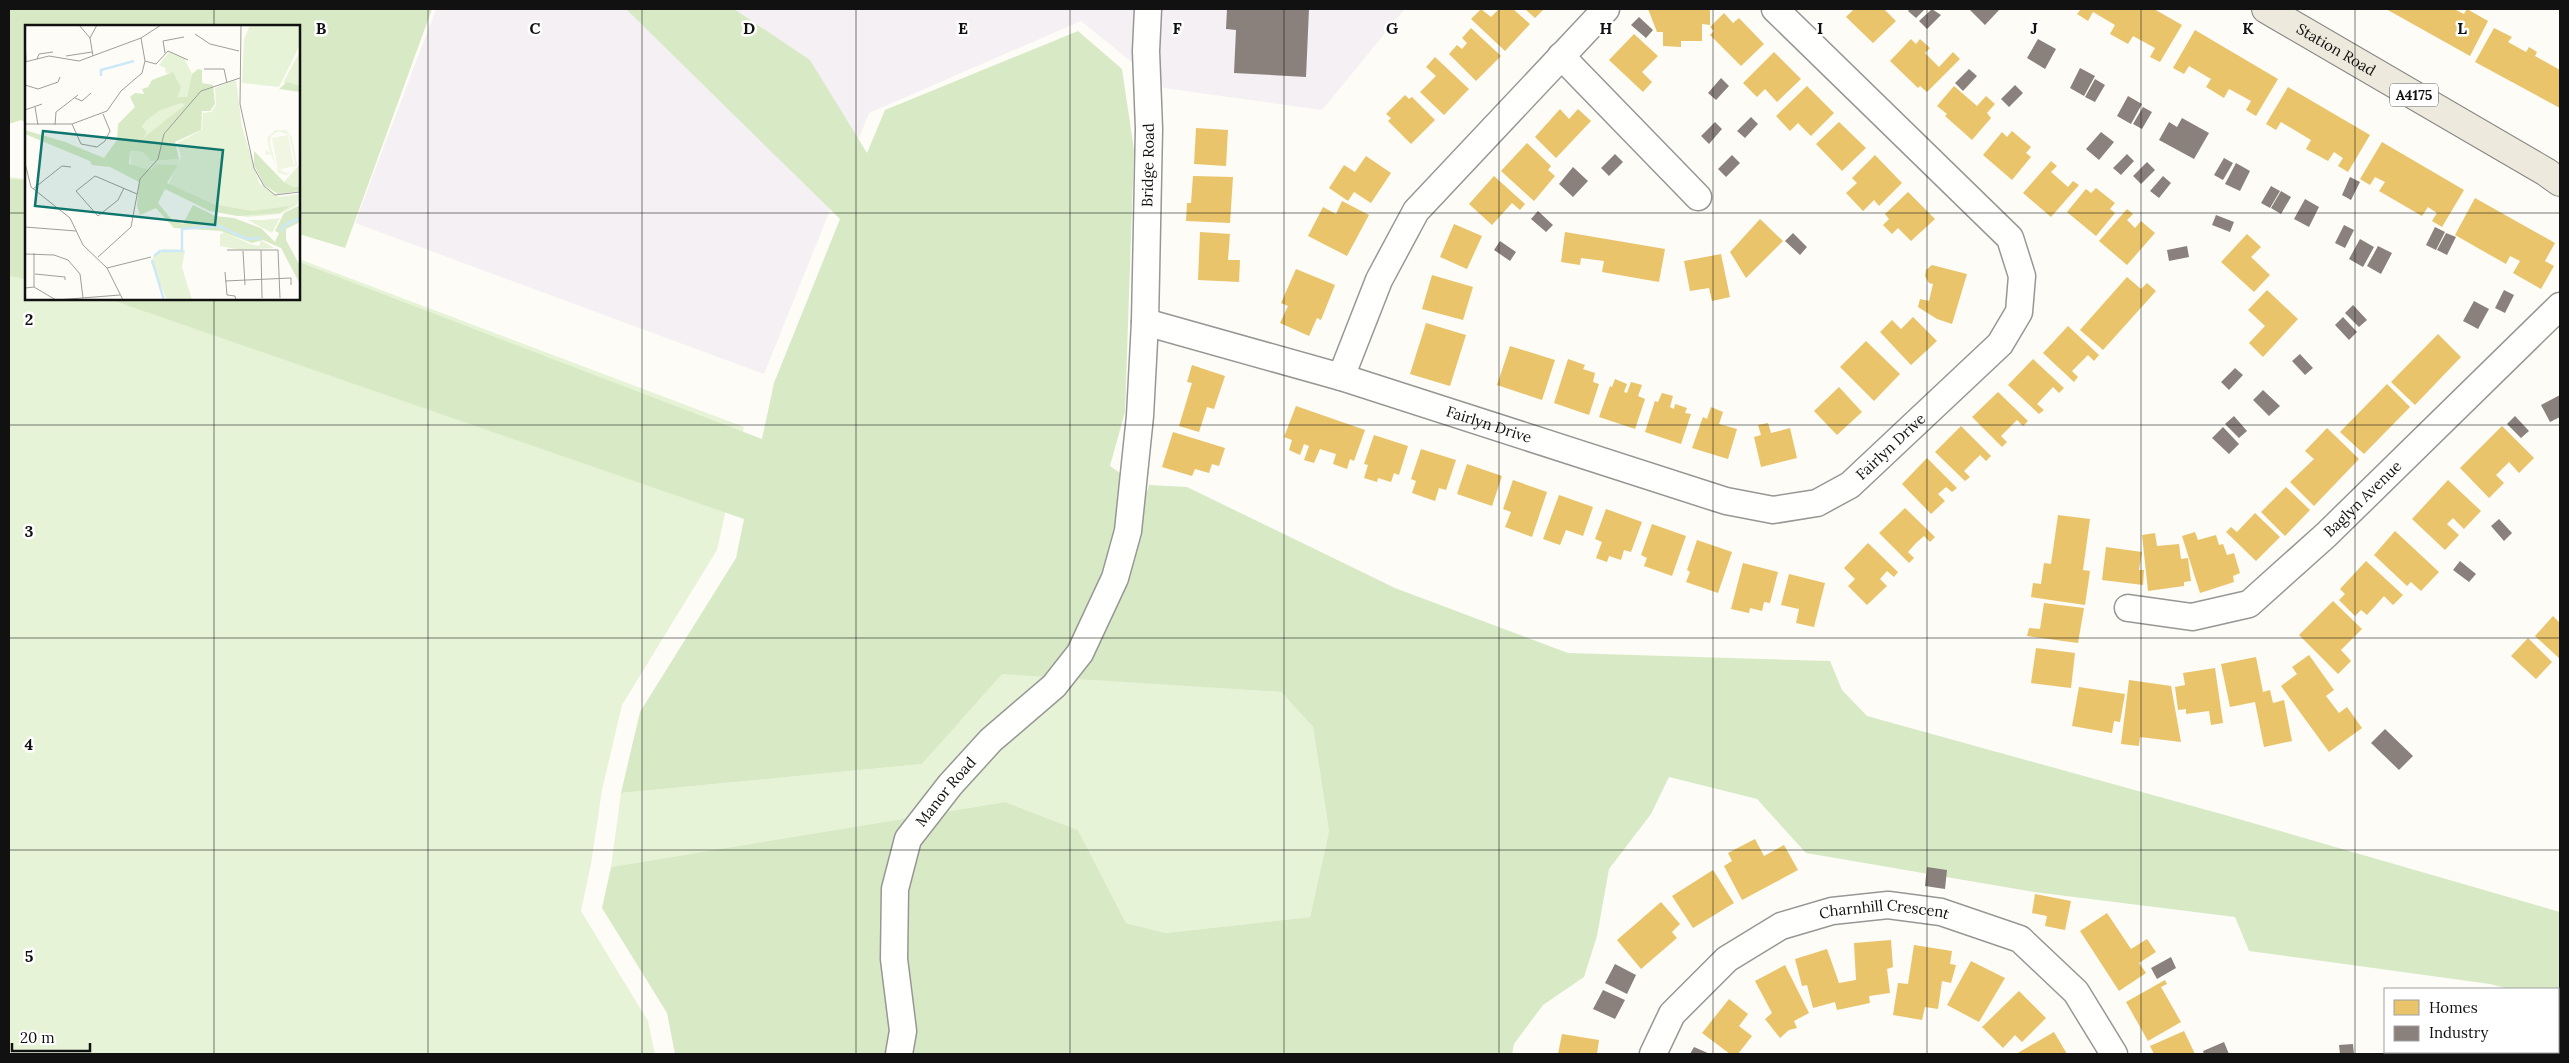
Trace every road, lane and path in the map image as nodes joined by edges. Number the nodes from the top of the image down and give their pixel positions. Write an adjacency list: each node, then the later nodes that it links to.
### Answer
1 (1148, 9): 9 (street, Bridge Road)
2 (1606, 9): 5 (street)
3 (1775, 9): 10 (street, Fairlyn Drive)
4 (2266, 9): 6 (main road, Station Road / A4175)
5 (1561, 56): 7 (street); 10 (street)
6 (2560, 182)
7 (1698, 197)
8 (2560, 306): 12 (street, Baglyn Avenue)
9 (1145, 322): 10 (street, Fairlyn Drive); 11 (street, Bridge Road)
10 (1340, 377)
11 (1115, 578): 13 (street, Manor Road)
12 (2128, 608)
13 (899, 1054)
14 (1653, 1054): 15 (street, Charnhill Crescent)
15 (2114, 1054)

